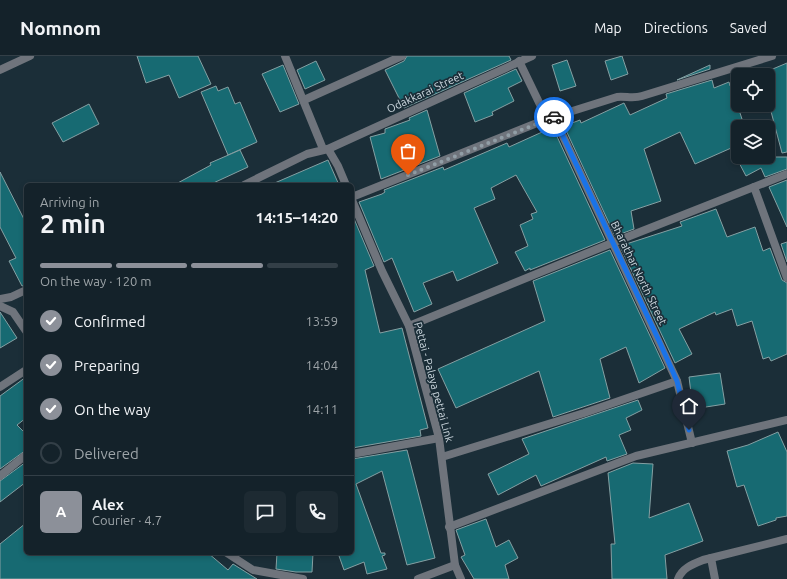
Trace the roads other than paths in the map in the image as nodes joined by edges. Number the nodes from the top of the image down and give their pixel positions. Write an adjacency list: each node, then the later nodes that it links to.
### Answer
1 (30, 56): 7 (street)
2 (285, 56): 8 (street)
3 (402, 56): 8 (street)
4 (532, 56): 6 (street, Odakkarai Street)
5 (772, 56): 9 (street)
6 (518, 59): 9 (street, Bharathar North Street); 10 (street, Odakkarai Street)
7 (0, 70)
8 (304, 100): 10 (street)
9 (550, 118): 15 (street); 17 (street, Bharathar North Street)
10 (326, 149): 12 (street); 13 (street)
11 (787, 174): 14 (street)
12 (248, 183)
13 (345, 183)
14 (754, 187): 17 (street); 18 (street)
15 (354, 197)
16 (354, 203): 22 (street, Pettai - Palaya pettai Link)
17 (612, 243): 22 (street); 25 (street, Bharathar North Street)
18 (787, 278)
19 (24, 291): 20 (street)
20 (0, 299)
21 (0, 306): 23 (street)
22 (409, 326): 28 (street, Pettai - Palaya pettai Link)
23 (24, 328)
24 (24, 371): 26 (street)
25 (677, 381): 29 (street, Bharathar North Street); 32 (street)
26 (0, 387)
27 (787, 420): 29 (street)
28 (438, 438): 30 (street); 32 (street, Pettai - Palaya pettai Link)
29 (692, 443): 34 (street)
30 (354, 454)
31 (24, 457): 33 (street)
32 (442, 457): 34 (street, Pettai - Palaya pettai Link)
33 (0, 476)
34 (449, 527): 38 (street, Pettai - Palaya pettai Link)
35 (787, 539): 37 (street)
36 (230, 555): 40 (street)
37 (711, 558): 42 (street); 43 (street)
38 (455, 565): 39 (street); 41 (street, Pettai - Palaya pettai Link)
39 (421, 578)
40 (303, 579)
41 (461, 579)
42 (678, 579)
43 (715, 579)

